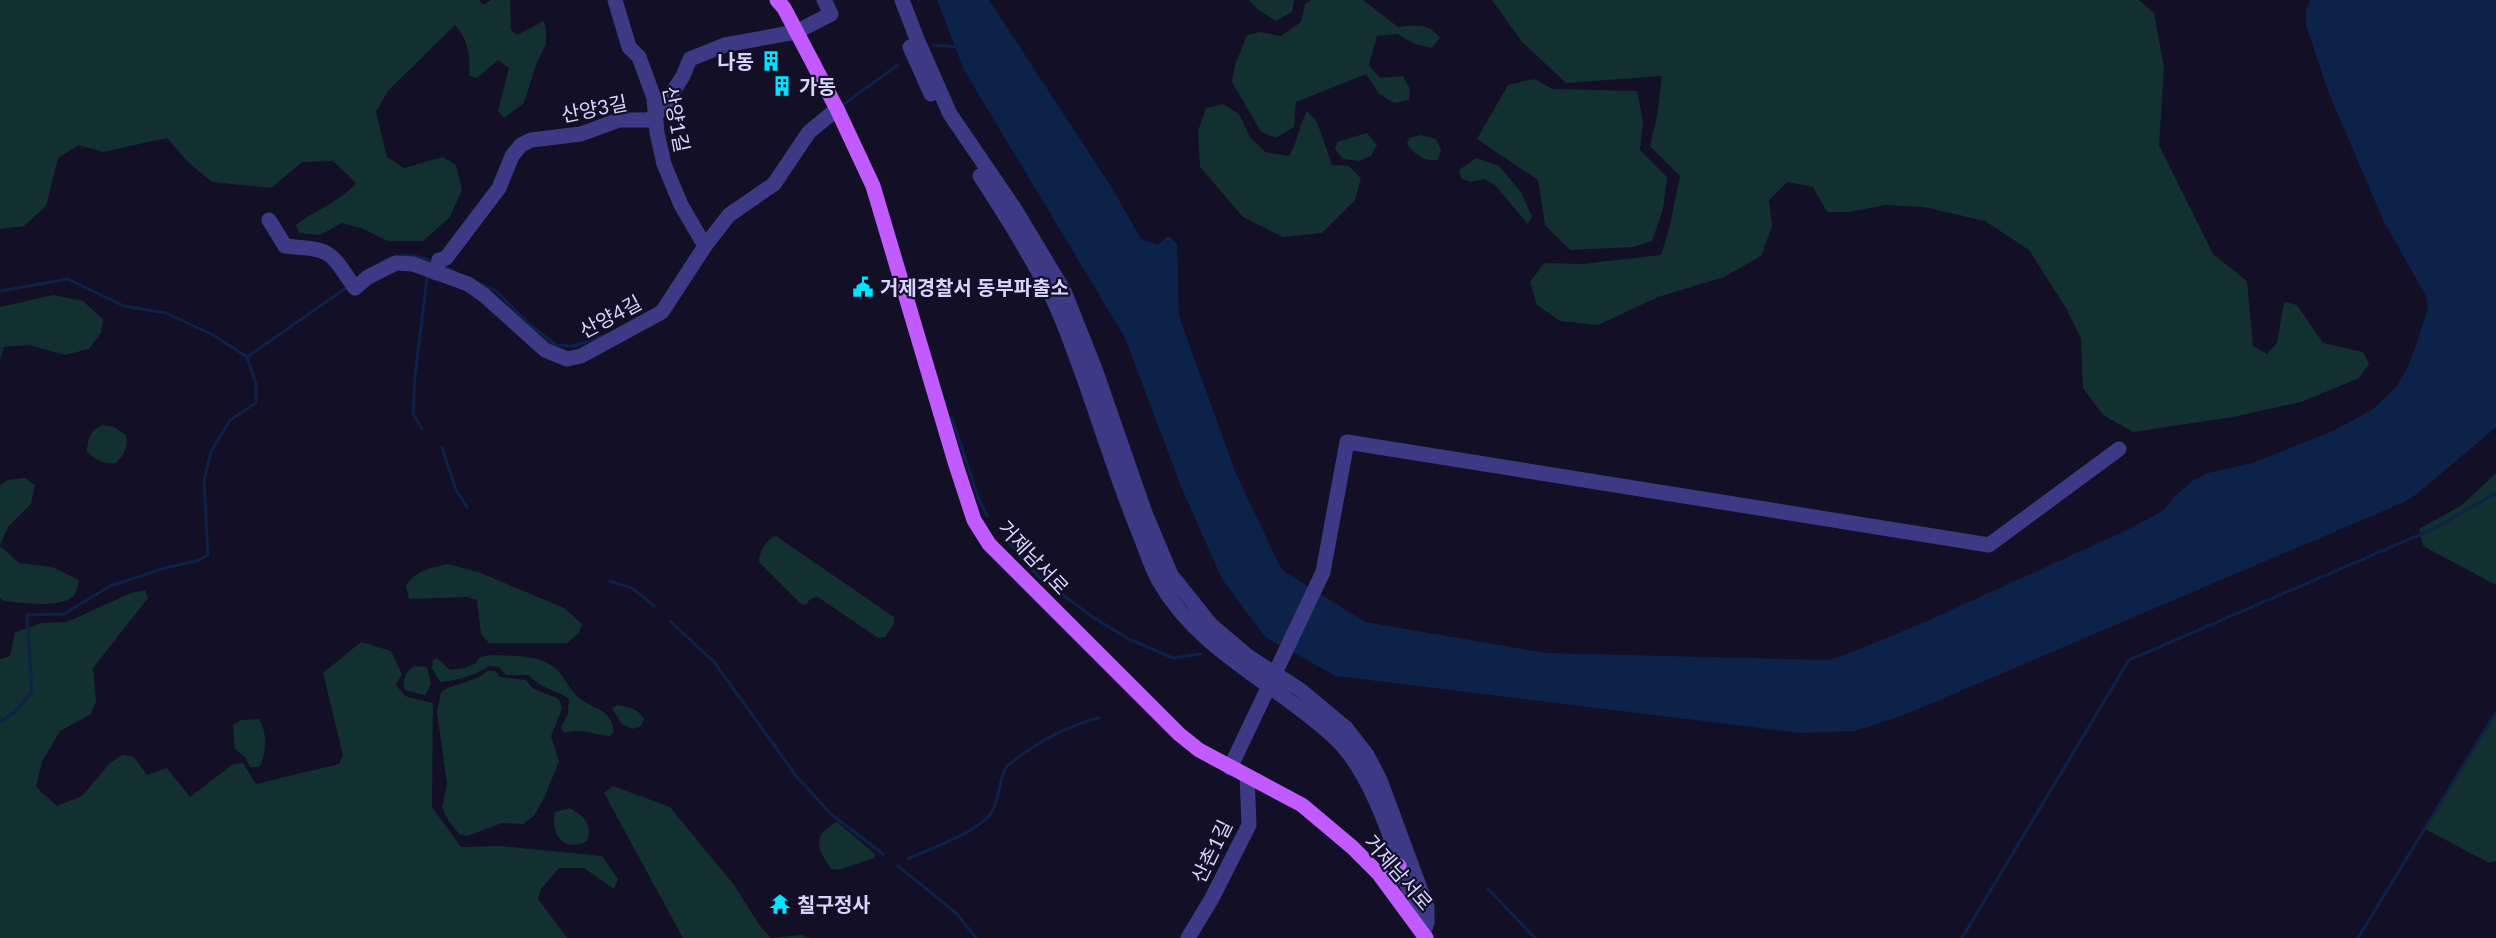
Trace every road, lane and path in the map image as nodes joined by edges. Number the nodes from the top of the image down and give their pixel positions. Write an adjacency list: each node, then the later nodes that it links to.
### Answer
1 (615, 0): 8 (street, 산양1길)
2 (777, 0): 6 (main road, 거제남서로)
3 (824, 0): 6 (street, 산양3길)
4 (891, 0): 13 (street)
5 (902, 0): 13 (street)
6 (796, 32): 7 (main road, 거제남서로); 8 (street, 산양3길)
7 (837, 109): 10 (street, 산양4길); 14 (main road, 거제남서로)
8 (657, 116): 10 (street, 산양1길); 11 (street, 산양3길)
9 (269, 219): 11 (street, 산양4길)
10 (705, 246): 11 (street, 산양4길)
11 (437, 266)
12 (2119, 449): 13 (street)
13 (1275, 673): 14 (street); 16 (street); 19 (street)
14 (1230, 768): 15 (main road, 거제남서로)
15 (1247, 776): 17 (main road, 거제남서로); 20 (street, 산촌1길)
16 (1399, 866): 17 (main road); 18 (street)
17 (1379, 874): 18 (main road, 거제남서로)
18 (1413, 919): 19 (main road, 거제남서로)
19 (1428, 936)
20 (1188, 938)

